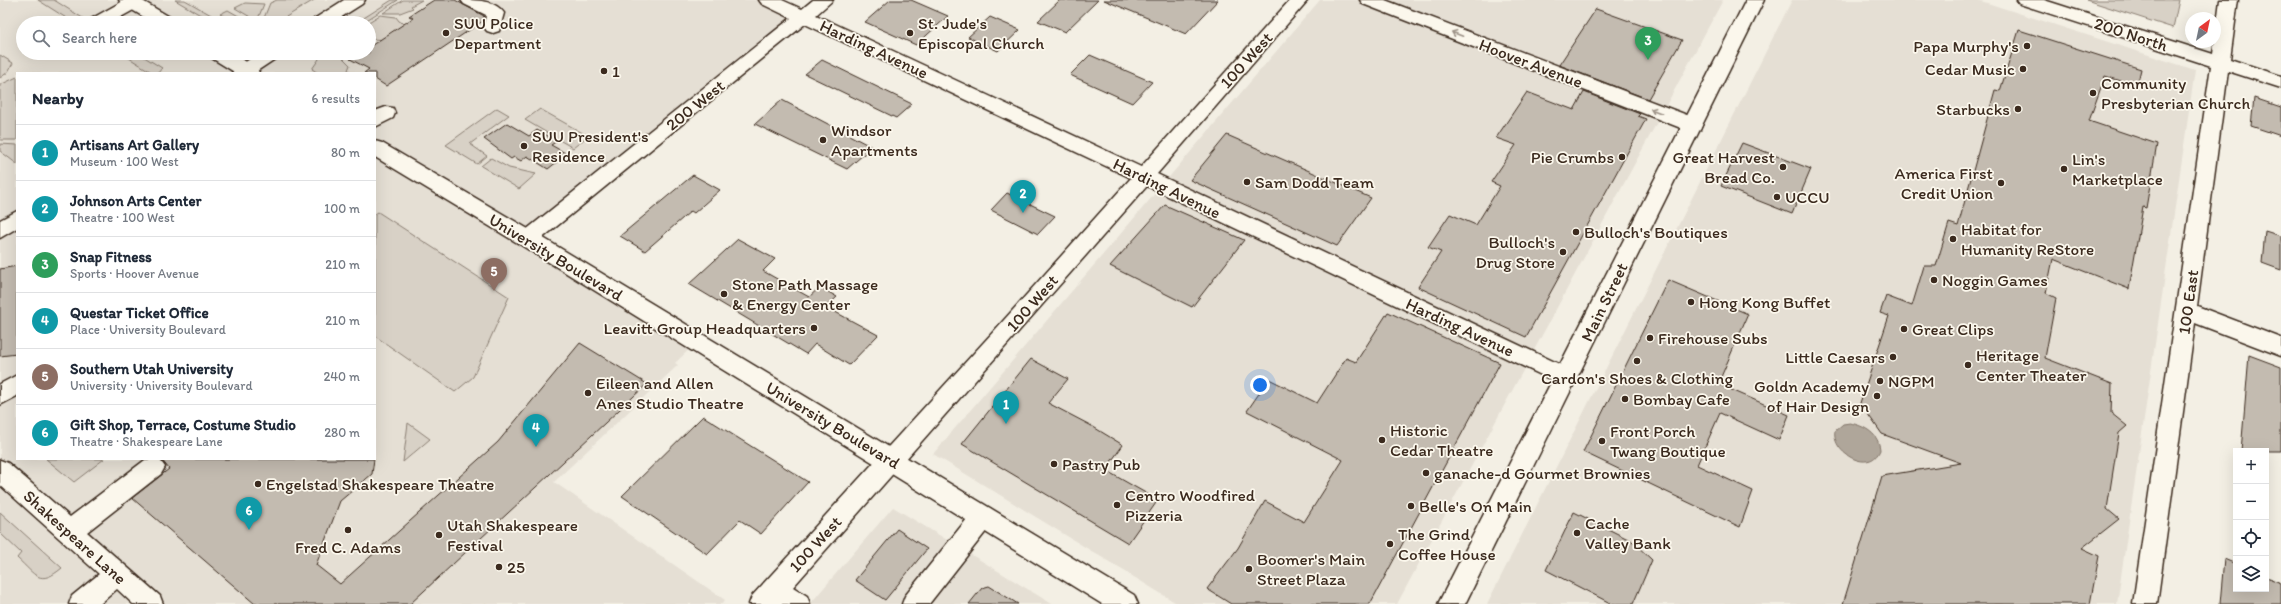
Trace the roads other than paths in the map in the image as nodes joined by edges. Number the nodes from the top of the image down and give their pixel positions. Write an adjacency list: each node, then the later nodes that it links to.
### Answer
1 (356, 0): 13 (street)
2 (470, 0): 15 (street)
3 (768, 0): 14 (street, Harding Avenue)
4 (824, 0): 14 (street, 200 West)
5 (1299, 0): 23 (street, 100 West)
6 (1369, 0): 21 (street, Hoover Avenue, one-way to 6)
7 (1755, 0): 21 (main road, Main Street)
8 (2026, 0): 18 (street, 200 North)
9 (2229, 0): 18 (street, 100 East)
10 (131, 1): 11 (street); 12 (main road)
11 (108, 16)
12 (156, 16)
13 (331, 16)
14 (804, 17): 23 (street, Harding Avenue); 26 (street, 200 West)
15 (493, 27)
16 (227, 60): 19 (main road)
17 (262, 60): 19 (street)
18 (2221, 63): 20 (street, 200 North); 27 (street, 100 East)
19 (245, 72)
20 (2281, 82)
21 (1693, 125): 29 (main road, Main Street)
22 (376, 149): 26 (main road, University Boulevard)
23 (1143, 176): 29 (street, Harding Avenue); 32 (street, 100 West)
24 (16, 219): 25 (street)
25 (0, 230)
26 (528, 239): 32 (main road, University Boulevard)
27 (2187, 311): 28 (street); 45 (street, 100 East)
28 (2281, 348)
29 (1566, 377): 44 (main road, Main Street)
30 (16, 385): 31 (street)
31 (0, 396)
32 (890, 460): 35 (main road, University Boulevard); 38 (street, 100 West)
33 (152, 467): 36 (street)
34 (0, 470): 36 (street, Shakespeare Lane)
35 (983, 517): 42 (street); 43 (main road, University Boulevard)
36 (69, 532): 37 (street, Shakespeare Lane)
37 (117, 574): 39 (street); 40 (street, Shakespeare Lane)
38 (768, 597): 41 (street)
39 (81, 604)
40 (151, 604)
41 (798, 604)
42 (914, 604)
43 (1125, 604)
44 (1451, 604)
45 (2145, 604)

